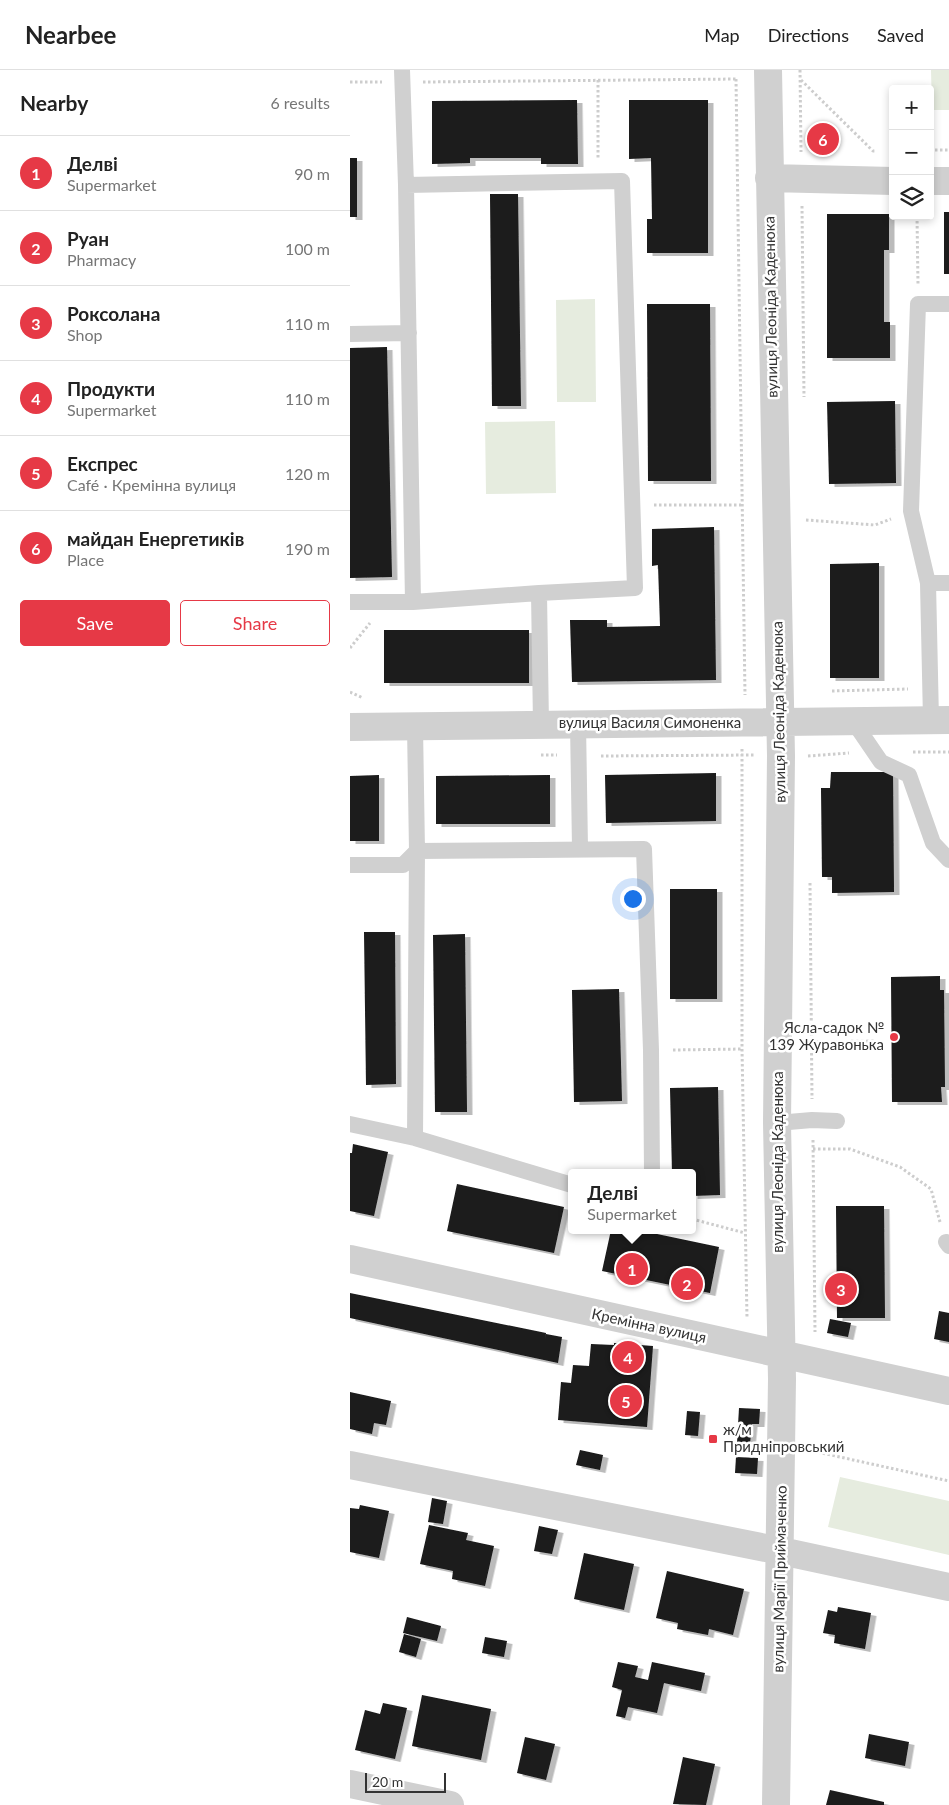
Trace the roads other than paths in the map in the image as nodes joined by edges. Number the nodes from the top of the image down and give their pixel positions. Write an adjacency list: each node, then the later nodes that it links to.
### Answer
1 (768, 75): 3 (street, вулиця Леоніда Каденюка)
2 (402, 76): 7 (lane)
3 (769, 178): 4 (street); 17 (street, вулиця Леоніда Каденюка)
4 (889, 181)
5 (934, 181): 6 (street)
6 (949, 181)
7 (406, 185): 9 (lane); 13 (lane)
8 (949, 304): 11 (lane)
9 (409, 333): 10 (lane); 15 (lane)
10 (350, 334)
11 (928, 583): 12 (lane); 16 (lane)
12 (949, 583)
13 (539, 593): 15 (lane); 20 (lane)
14 (350, 602): 15 (lane)
15 (413, 602)
16 (940, 720): 18 (street, вулиця Василя Симоненка)
17 (780, 722): 18 (street, вулиця Василя Симоненка); 19 (street, вулиця Василя Симоненка); 28 (street, вулиця Леоніда Каденюка)
18 (853, 722): 25 (lane)
19 (578, 723): 20 (street, вулиця Василя Симоненка); 23 (lane)
20 (541, 725): 21 (street, вулиця Василя Симоненка)
21 (415, 726): 22 (street, вулиця Василя Симоненка); 24 (lane)
22 (350, 727)
23 (580, 848): 24 (lane); 31 (lane)
24 (417, 851): 26 (lane); 30 (lane)
25 (949, 860)
26 (350, 865)
27 (837, 1121): 28 (lane)
28 (777, 1123): 34 (street, вулиця Леоніда Каденюка)
29 (350, 1124): 30 (lane)
30 (415, 1138): 32 (lane)
31 (652, 1169)
32 (568, 1184)
33 (350, 1259): 34 (street, Кремінна вулиця)
34 (781, 1354): 35 (street, Кремінна вулиця); 37 (street, вулиця Марії Приймаченко)
35 (949, 1390)
36 (350, 1465): 37 (street)
37 (781, 1551): 38 (street); 41 (street, вулиця Марії Приймаченко)
38 (949, 1587)
39 (350, 1784): 40 (street)
40 (450, 1805)
41 (776, 1805)

